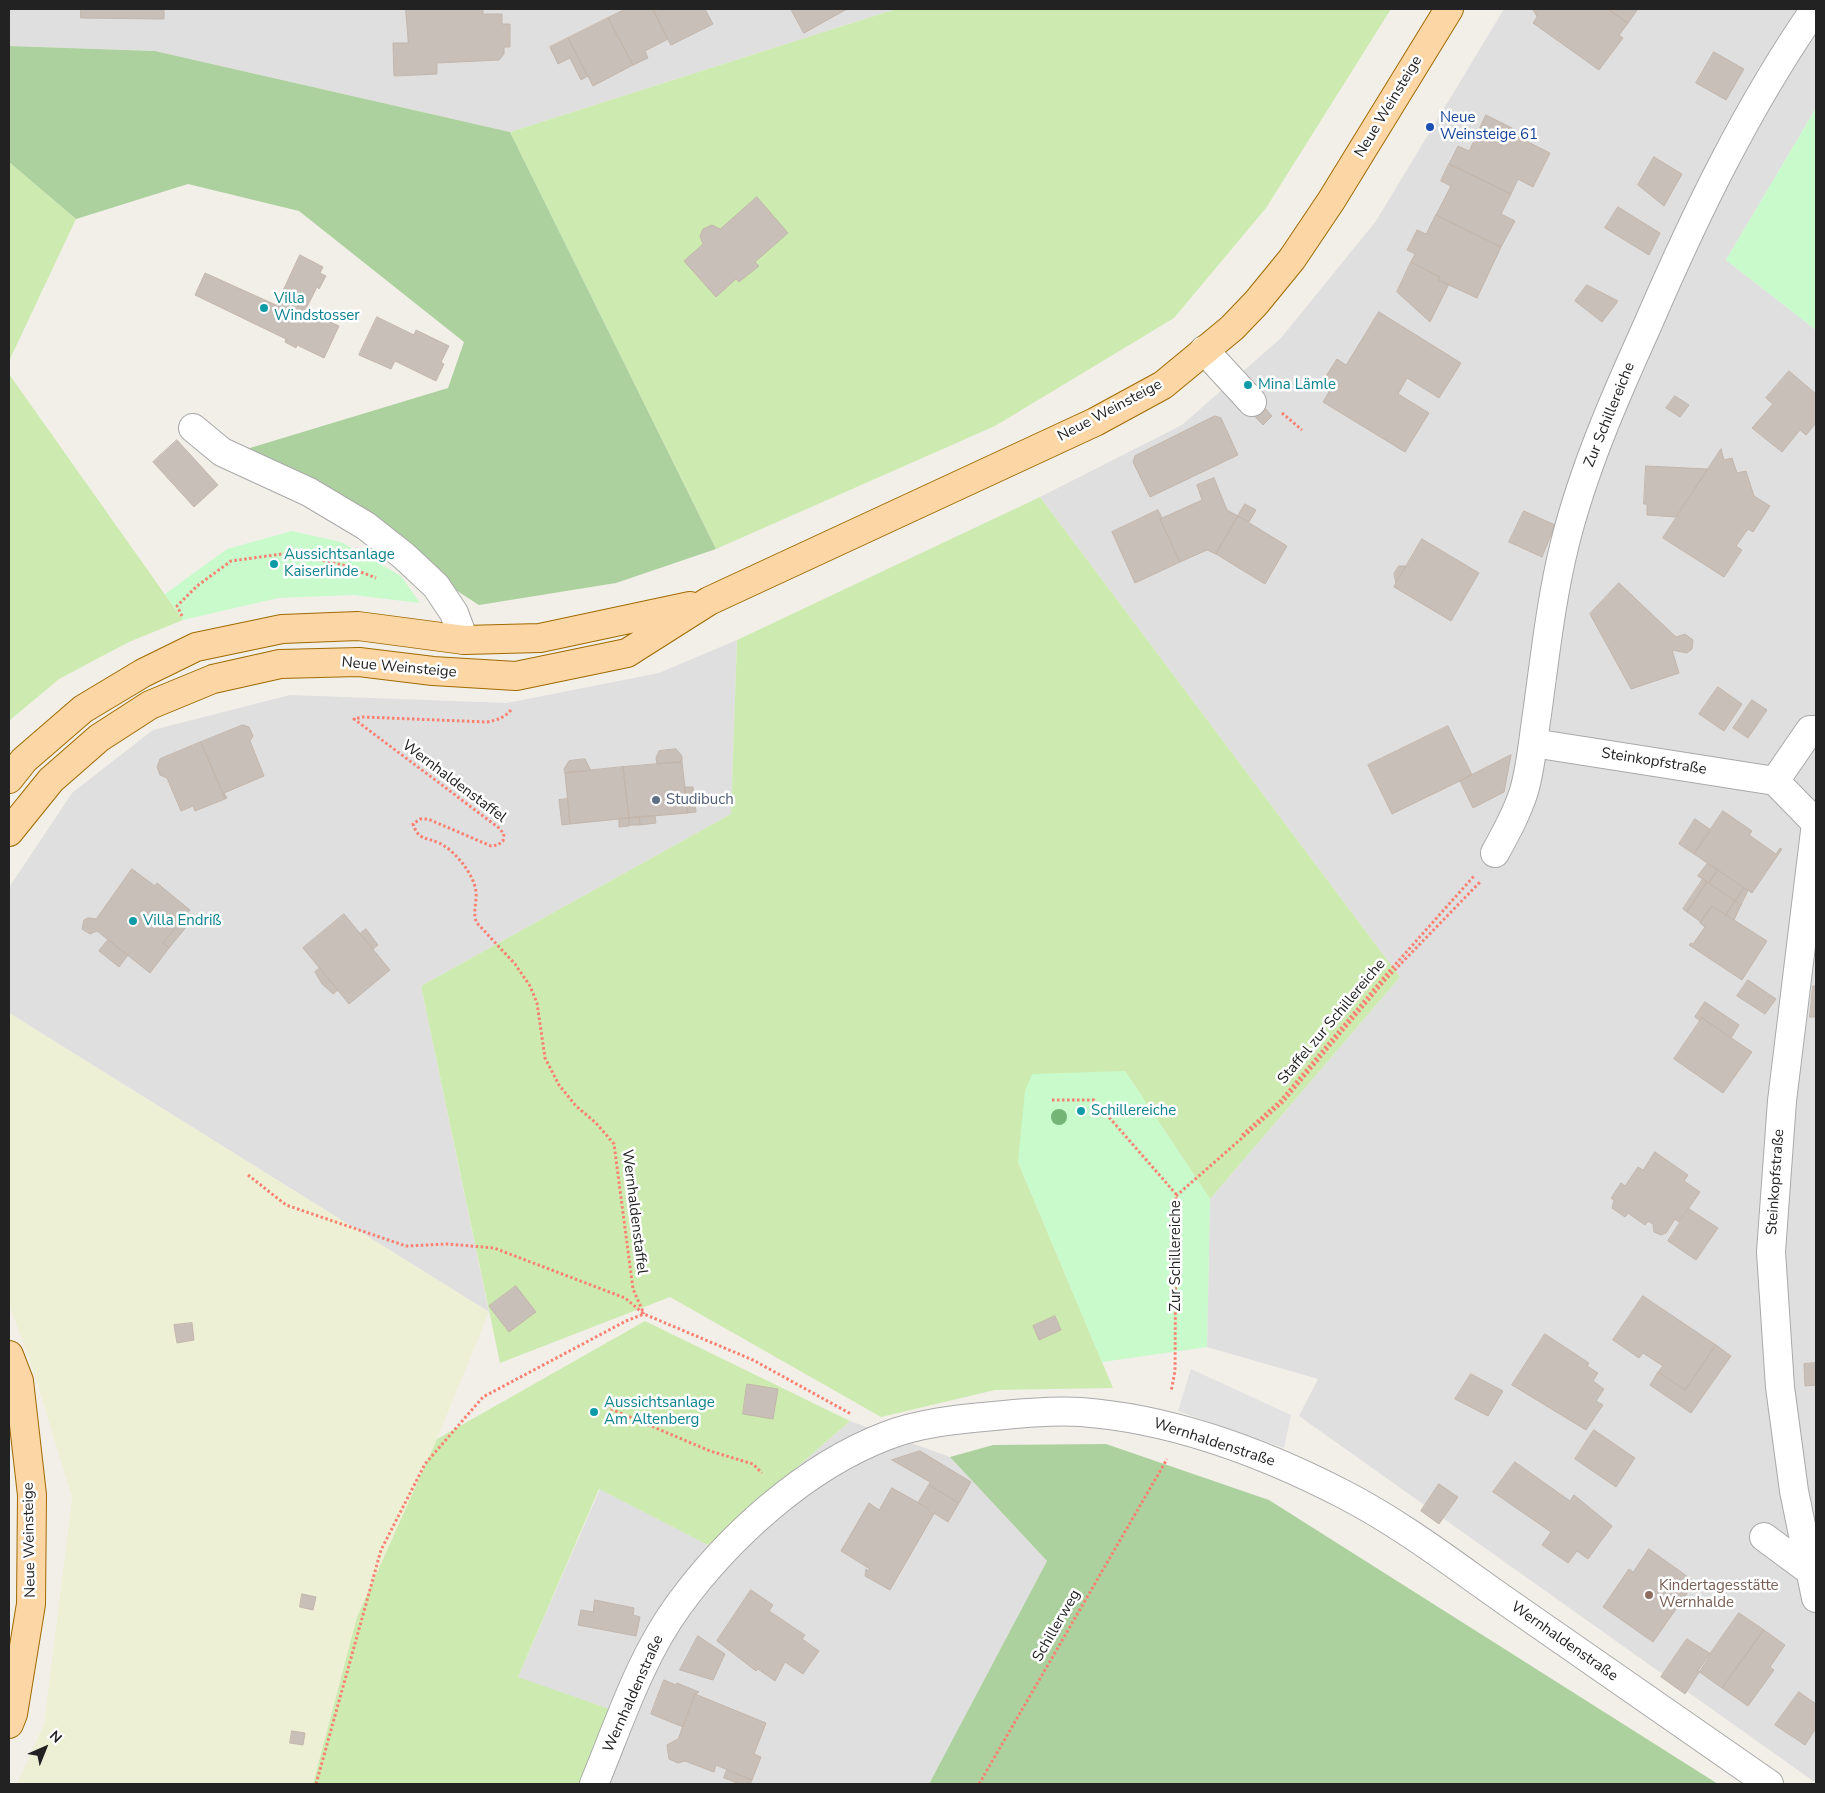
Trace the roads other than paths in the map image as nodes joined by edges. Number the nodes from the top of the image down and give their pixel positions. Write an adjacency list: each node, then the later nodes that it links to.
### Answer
1 (1449, 9): 3 (main road, Neue Weinsteige)
2 (1815, 9): 9 (street, Zur Schillereiche)
3 (1204, 350): 4 (street); 6 (main road, Neue Weinsteige)
4 (1252, 402)
5 (193, 428): 7 (street)
6 (708, 601): 7 (main road, Neue Weinsteige); 12 (main road, Neue Weinsteige)
7 (464, 640): 10 (main road, Neue Weinsteige)
8 (1816, 730): 11 (street)
9 (1533, 743): 11 (street, Steinkopfstraße); 13 (street, Zur Schillereiche)
10 (9, 779)
11 (1775, 781): 16 (street, Steinkopfstraße)
12 (9, 832)
13 (1495, 854)
14 (9, 1355): 18 (main road, Neue Weinsteige)
15 (1764, 1537): 16 (street)
16 (1810, 1572): 17 (street, Steinkopfstraße)
17 (1816, 1598)
18 (9, 1724)
19 (594, 1784): 20 (street, Wernhaldenstraße)
20 (1769, 1784)

